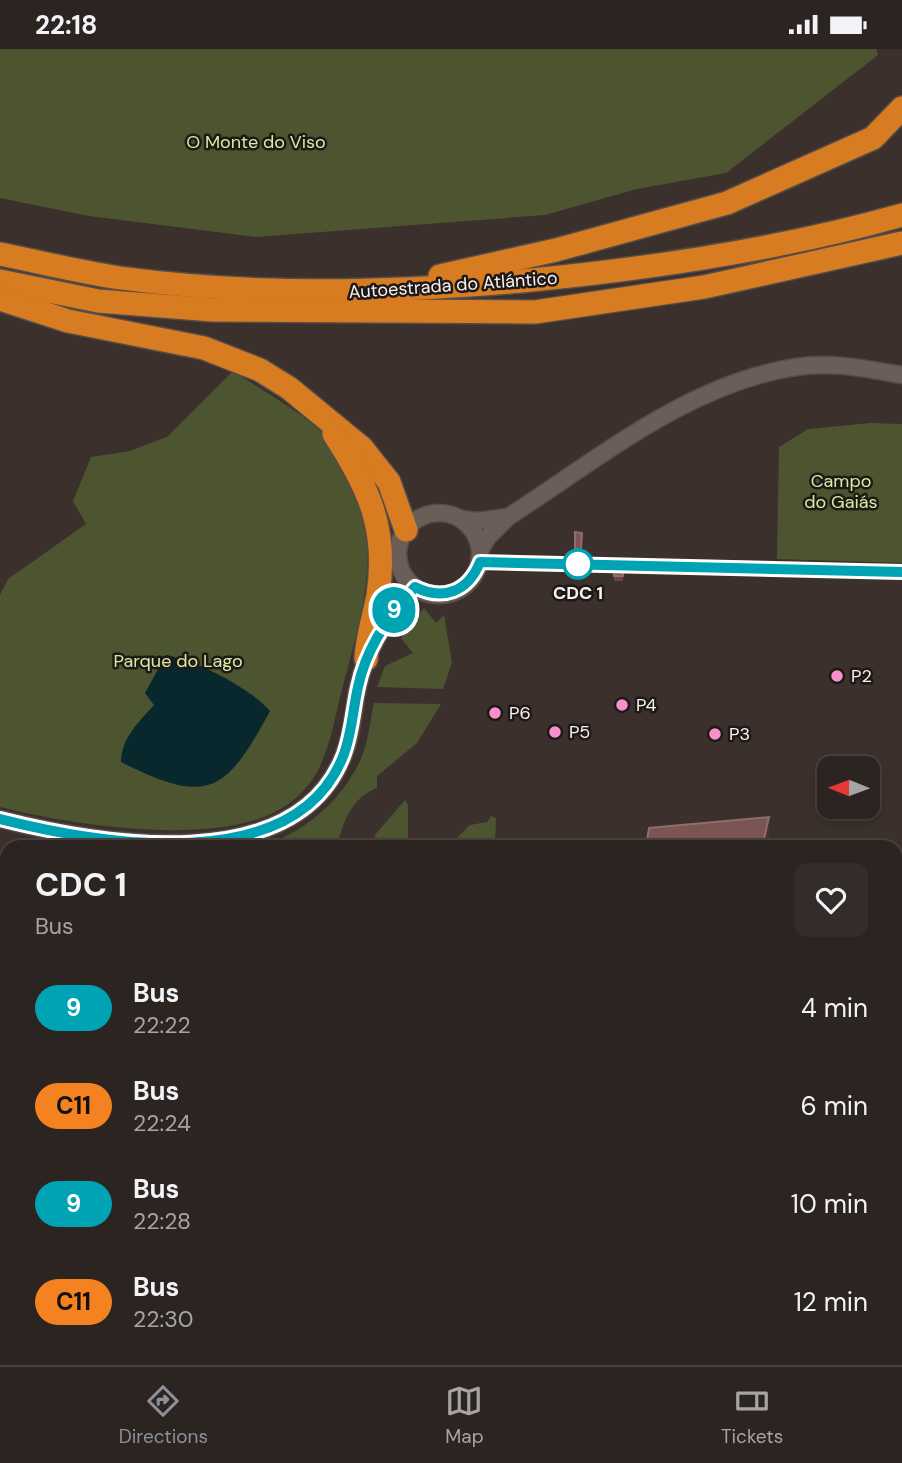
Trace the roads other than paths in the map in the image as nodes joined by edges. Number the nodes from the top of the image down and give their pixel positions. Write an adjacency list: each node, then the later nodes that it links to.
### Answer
1 (902, 108): 6 (highway)
2 (902, 215): 6 (highway, Autoestrada do Atlántico)
3 (902, 243): 5 (highway, Autoestrada do Atlántico)
4 (0, 254): 6 (highway, Autoestrada do Atlántico)
5 (0, 281)
6 (364, 292)
7 (0, 299): 9 (highway)
8 (902, 375): 10 (street)
9 (318, 411): 12 (highway); 15 (highway)
10 (508, 517): 11 (street); 13 (street)
11 (462, 519): 12 (street); 13 (street)
12 (407, 530): 14 (street)
13 (480, 550): 14 (street)
14 (415, 587): 15 (street)
15 (366, 659): 18 (street)
16 (0, 819): 17 (street)
17 (111, 840)
18 (210, 840)

